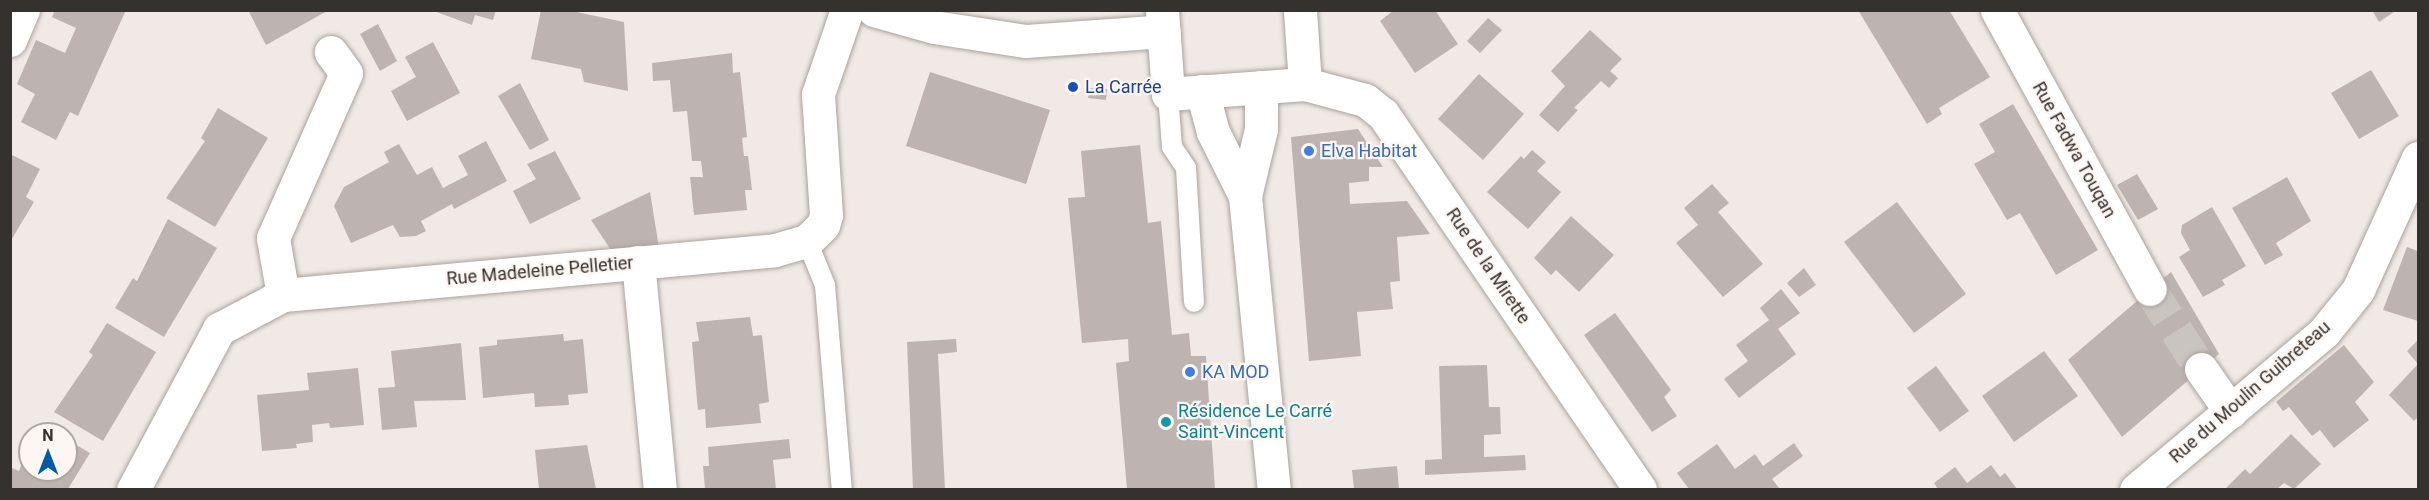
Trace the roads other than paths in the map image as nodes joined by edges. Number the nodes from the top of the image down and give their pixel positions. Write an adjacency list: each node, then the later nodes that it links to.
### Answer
1 (23, 10): 7 (street)
2 (847, 10): 15 (street)
3 (874, 10): 6 (street)
4 (1300, 10): 9 (street)
5 (1997, 10): 17 (street, Rue Fadwa Touqan)
6 (1163, 21): 12 (street)
7 (10, 40)
8 (331, 52): 18 (street)
9 (1305, 84): 10 (street, Rue de la Mirette); 26 (street, Rue de la Mirette)
10 (1261, 87): 11 (street, Rue de la Mirette); 14 (street)
11 (1202, 91): 12 (street, Rue de la Mirette); 14 (street)
12 (1168, 94): 19 (lane)
13 (2418, 159): 21 (street, Rue du Moulin Guibreteau)
14 (1245, 196): 25 (street)
15 (807, 241): 16 (street, Rue Madeleine Pelletier); 24 (lane)
16 (639, 262): 18 (street, Rue Madeleine Pelletier); 23 (street)
17 (2150, 289)
18 (283, 295): 22 (street, Rue Madeleine Pelletier)
19 (1194, 302)
20 (2201, 369): 21 (street)
21 (2231, 412): 27 (street, Rue du Moulin Guibreteau)
22 (133, 489)
23 (660, 489)
24 (842, 489)
25 (1274, 489)
26 (1640, 489)
27 (2136, 489)

